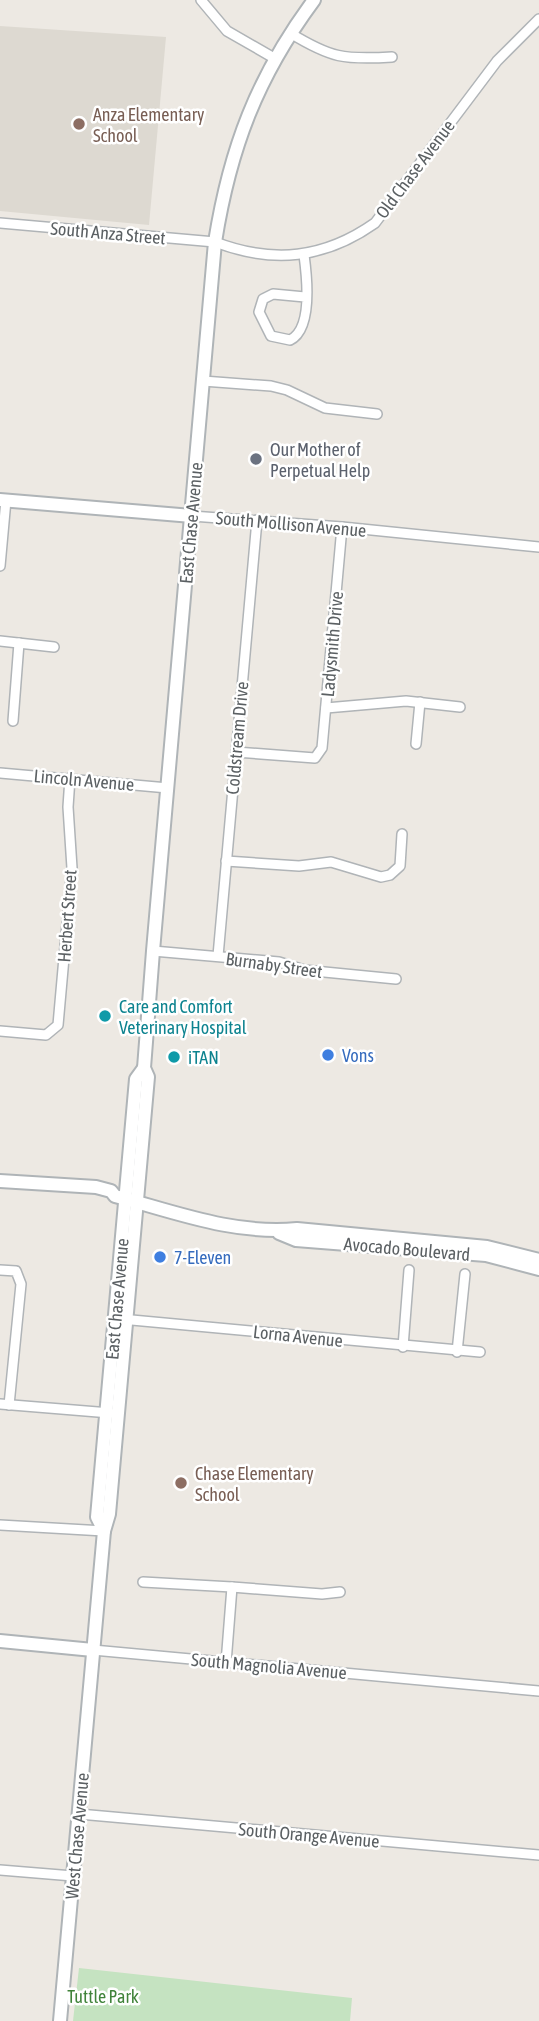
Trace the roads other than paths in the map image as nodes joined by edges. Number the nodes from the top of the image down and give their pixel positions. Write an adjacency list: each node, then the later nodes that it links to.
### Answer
1 (201, 0): 6 (street)
2 (314, 0): 4 (main road, East Chase Avenue)
3 (539, 19): 9 (street, Old Chase Avenue)
4 (290, 33): 5 (street); 6 (main road, East Chase Avenue)
5 (392, 57)
6 (274, 58): 8 (main road, East Chase Avenue)
7 (0, 223): 8 (street, South Anza Street)
8 (215, 242): 9 (street, Old Chase Avenue); 11 (main road, East Chase Avenue)
9 (304, 255): 10 (street)
10 (305, 297): 10 (street)
11 (203, 381): 12 (street); 14 (main road, East Chase Avenue)
12 (377, 414)
13 (3, 500): 14 (main road, South Mollison Avenue); 18 (street)
14 (192, 516): 15 (street, South Mollison Avenue); 30 (main road, East Chase Avenue)
15 (257, 520): 16 (street, South Mollison Avenue); 27 (street, Coldstream Drive)
16 (342, 527): 17 (street, South Mollison Avenue); 24 (street, Ladysmith Drive)
17 (539, 547)
18 (0, 566)
19 (0, 641): 20 (street)
20 (19, 643): 21 (street); 25 (street)
21 (54, 648)
22 (420, 702): 23 (street); 24 (street); 26 (street)
23 (460, 707)
24 (326, 708): 27 (street, Ladysmith Drive)
25 (13, 721)
26 (416, 744)
27 (236, 752): 32 (street, Coldstream Drive)
28 (0, 773): 29 (street, Lincoln Avenue)
29 (70, 778): 30 (street, Lincoln Avenue); 36 (street, Herbert Street)
30 (168, 788): 33 (main road, East Chase Avenue)
31 (402, 834): 32 (street)
32 (226, 861): 34 (street, Coldstream Drive)
33 (153, 951): 34 (street, Burnaby Street); 38 (main road, East Chase Avenue)
34 (218, 956): 35 (street, Burnaby Street)
35 (396, 979)
36 (0, 1031)
37 (0, 1181): 38 (main road, Avocado Boulevard)
38 (127, 1199): 39 (main road, Avocado Boulevard); 45 (main road, East Chase Avenue)
39 (276, 1231): 40 (main road, Avocado Boulevard); 41 (main road, Avocado Boulevard)
40 (539, 1260)
41 (539, 1269)
42 (0, 1270): 49 (street)
43 (409, 1270): 46 (street)
44 (465, 1275): 47 (street)
45 (121, 1319): 46 (street, Lorna Avenue); 50 (main road, East Chase Avenue)
46 (403, 1347): 47 (street, Lorna Avenue)
47 (457, 1352): 48 (street, Lorna Avenue)
48 (480, 1352)
49 (5, 1404): 50 (street)
50 (113, 1413): 52 (main road, East Chase Avenue)
51 (0, 1525): 52 (street)
52 (104, 1531): 57 (main road, East Chase Avenue)
53 (144, 1582): 54 (street)
54 (232, 1587): 55 (street); 58 (street)
55 (340, 1592)
56 (0, 1641): 57 (main road, South Magnolia Avenue)
57 (93, 1650): 58 (street, South Magnolia Avenue); 60 (main road, West Chase Avenue)
58 (226, 1663): 59 (street, South Magnolia Avenue)
59 (539, 1690)
60 (79, 1814): 61 (street, South Orange Avenue); 63 (main road, West Chase Avenue)
61 (539, 1856)
62 (0, 1870): 63 (street)
63 (73, 1876): 64 (main road, West Chase Avenue)
64 (60, 2021)

